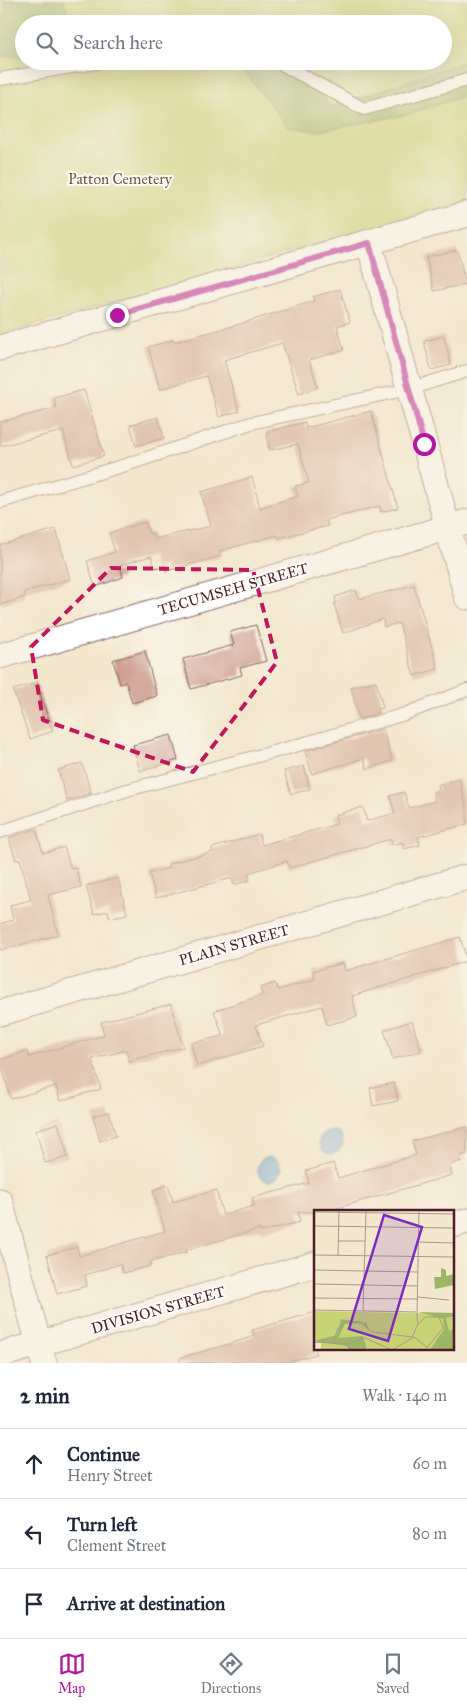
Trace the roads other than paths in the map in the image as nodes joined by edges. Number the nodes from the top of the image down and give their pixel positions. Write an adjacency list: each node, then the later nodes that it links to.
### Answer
1 (54, 70): 3 (lane)
2 (292, 70): 4 (lane)
3 (0, 79)
4 (467, 80)
5 (467, 214): 6 (street)
6 (369, 243): 7 (street); 9 (street)
7 (0, 348)
8 (467, 371): 9 (lane)
9 (409, 389): 10 (lane); 11 (street)
10 (0, 502)
11 (457, 525): 12 (street); 13 (street, TECUMSEH STREET)
12 (467, 597)
13 (0, 656)
14 (467, 690): 15 (lane)
15 (0, 832)
16 (467, 877): 17 (street, PLAIN STREET)
17 (0, 1013)
18 (0, 1201): 22 (street)
19 (467, 1221): 20 (street)
20 (454, 1225)
21 (314, 1265): 22 (street, DIVISION STREET)
22 (42, 1354): 23 (street, DIVISION STREET)
23 (0, 1355)

